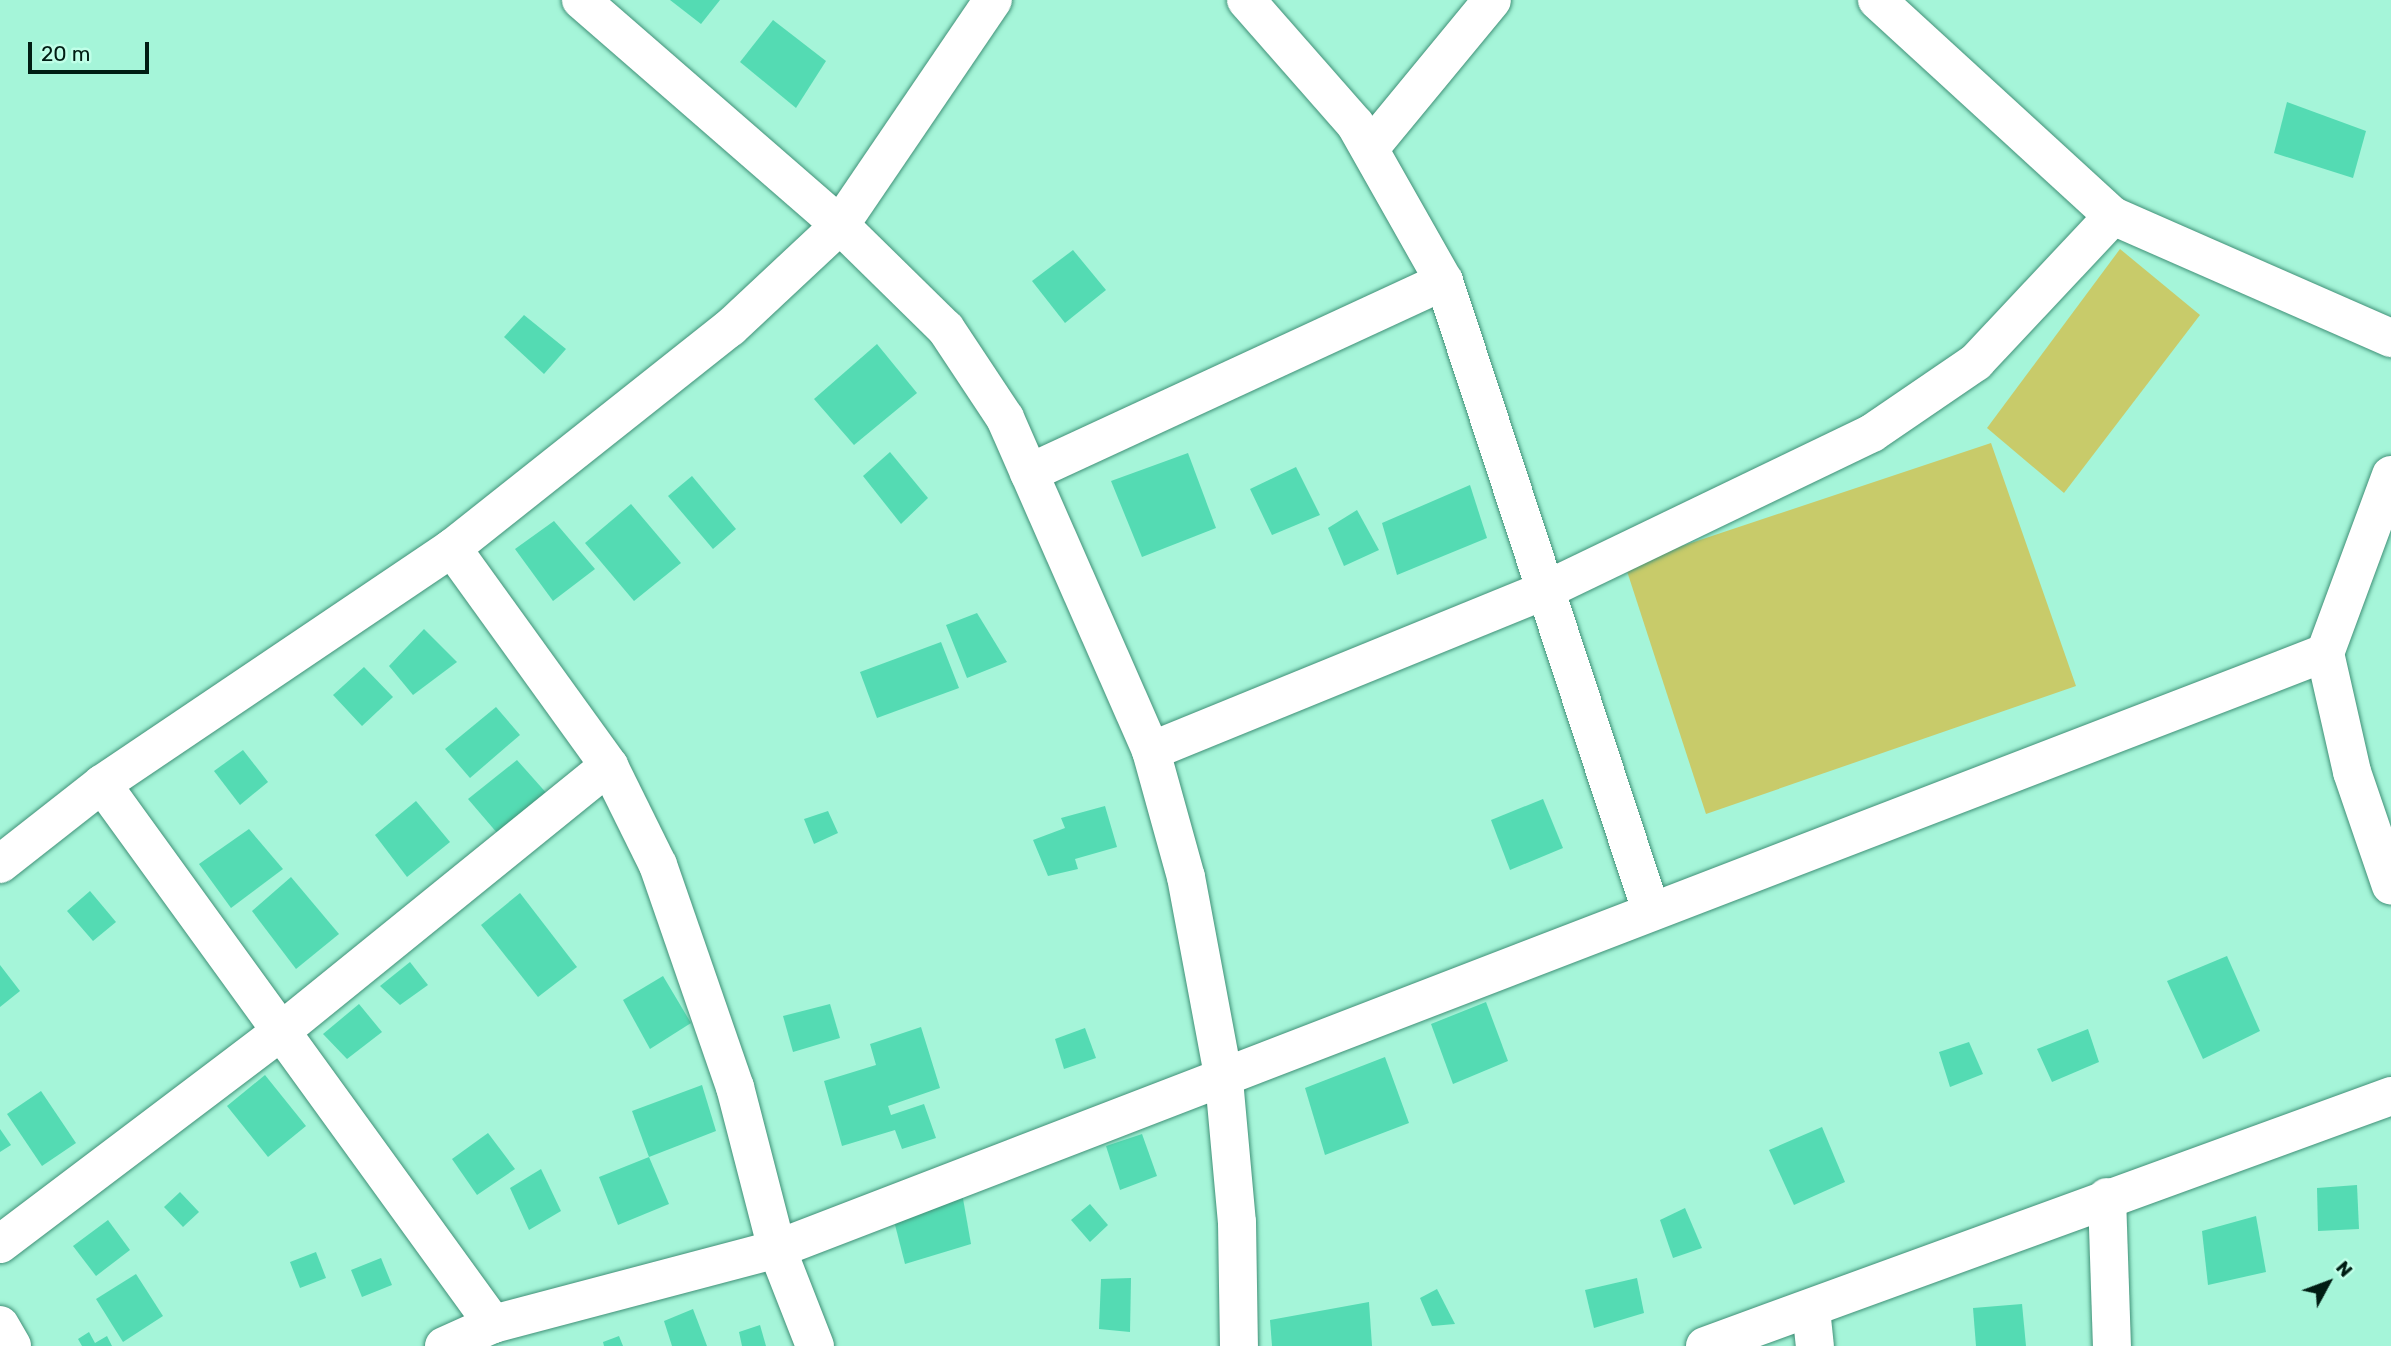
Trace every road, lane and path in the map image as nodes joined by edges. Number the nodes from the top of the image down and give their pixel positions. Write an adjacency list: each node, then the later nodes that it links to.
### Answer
1 (580, 0): 8 (street)
2 (993, 0): 8 (street)
3 (1246, 0): 6 (street)
4 (1492, 0): 6 (street)
5 (1877, 0): 7 (street)
6 (1371, 147): 9 (street)
7 (2113, 216): 10 (street); 14 (street)
8 (840, 225): 11 (street); 13 (street)
9 (1444, 281): 11 (street); 14 (street)
10 (2391, 338)
11 (1030, 473): 16 (street)
12 (2391, 475): 15 (street)
13 (452, 548): 17 (street); 18 (street)
14 (1544, 591): 16 (street); 21 (street)
15 (2325, 653): 20 (street); 21 (street)
16 (1151, 751): 23 (street)
17 (609, 766): 22 (street); 27 (street)
18 (102, 784): 19 (street); 22 (street)
19 (0, 864)
20 (2391, 886)
21 (1651, 911): 23 (street)
22 (280, 1032): 26 (street); 29 (street)
23 (1223, 1080): 27 (street); 34 (street)
24 (2391, 1096): 25 (street)
25 (2108, 1197): 28 (street); 37 (street)
26 (0, 1244)
27 (777, 1249): 29 (street); 33 (street)
28 (1811, 1309): 35 (street); 36 (street)
29 (493, 1324): 32 (street)
30 (0, 1325): 31 (street)
31 (12, 1346)
32 (444, 1346)
33 (815, 1346)
34 (1238, 1346)
35 (1705, 1346)
36 (1815, 1346)
37 (2112, 1346)

